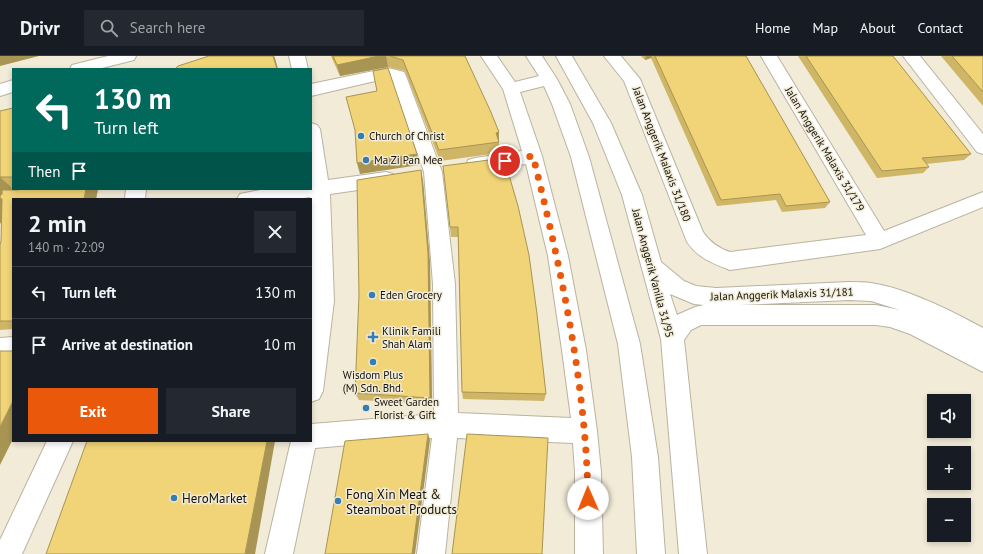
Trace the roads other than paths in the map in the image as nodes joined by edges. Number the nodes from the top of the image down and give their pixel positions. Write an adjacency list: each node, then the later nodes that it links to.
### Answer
1 (128, 56): 9 (street); 10 (street)
2 (298, 56): 11 (street)
3 (489, 56): 14 (street)
4 (534, 56): 12 (street)
5 (564, 56): 25 (street, Jalan Anggerik Vanilla 31/95)
6 (612, 56): 24 (street, Jalan Anggerik Malaxis 31/180)
7 (769, 56): 24 (street, Jalan Anggerik Malaxis 31/179)
8 (911, 56): 18 (street)
9 (82, 68)
10 (131, 68)
11 (300, 68)
12 (549, 79): 14 (street); 41 (street)
13 (12, 86): 15 (street)
14 (511, 89): 19 (street)
15 (0, 90)
16 (312, 90): 20 (street)
17 (312, 136): 21 (street)
18 (983, 147)
19 (533, 156): 20 (street); 33 (street)
20 (432, 172): 21 (street); 32 (street)
21 (320, 189): 22 (street); 31 (street)
22 (254, 198)
23 (983, 199): 24 (street, Jalan Anggerik Malaxis 31/180)
24 (880, 241)
25 (652, 267): 26 (street, Jalan Anggerik Malaxis 31/181); 27 (street, Jalan Anggerik Vanilla 31/95)
26 (983, 339)
27 (672, 340): 30 (street, Jalan Anggerik Malaxis 31/181); 42 (street, Jalan Anggerik Vanilla 31/95)
28 (12, 347): 29 (street)
29 (0, 348)
30 (983, 360)
31 (312, 384)
32 (446, 425): 33 (street); 34 (street); 39 (street)
33 (585, 431): 40 (street)
34 (312, 436)
35 (60, 442): 37 (street)
36 (304, 442): 38 (street)
37 (8, 554)
38 (278, 554)
39 (432, 554)
40 (589, 554)
41 (651, 554)
42 (693, 554)

